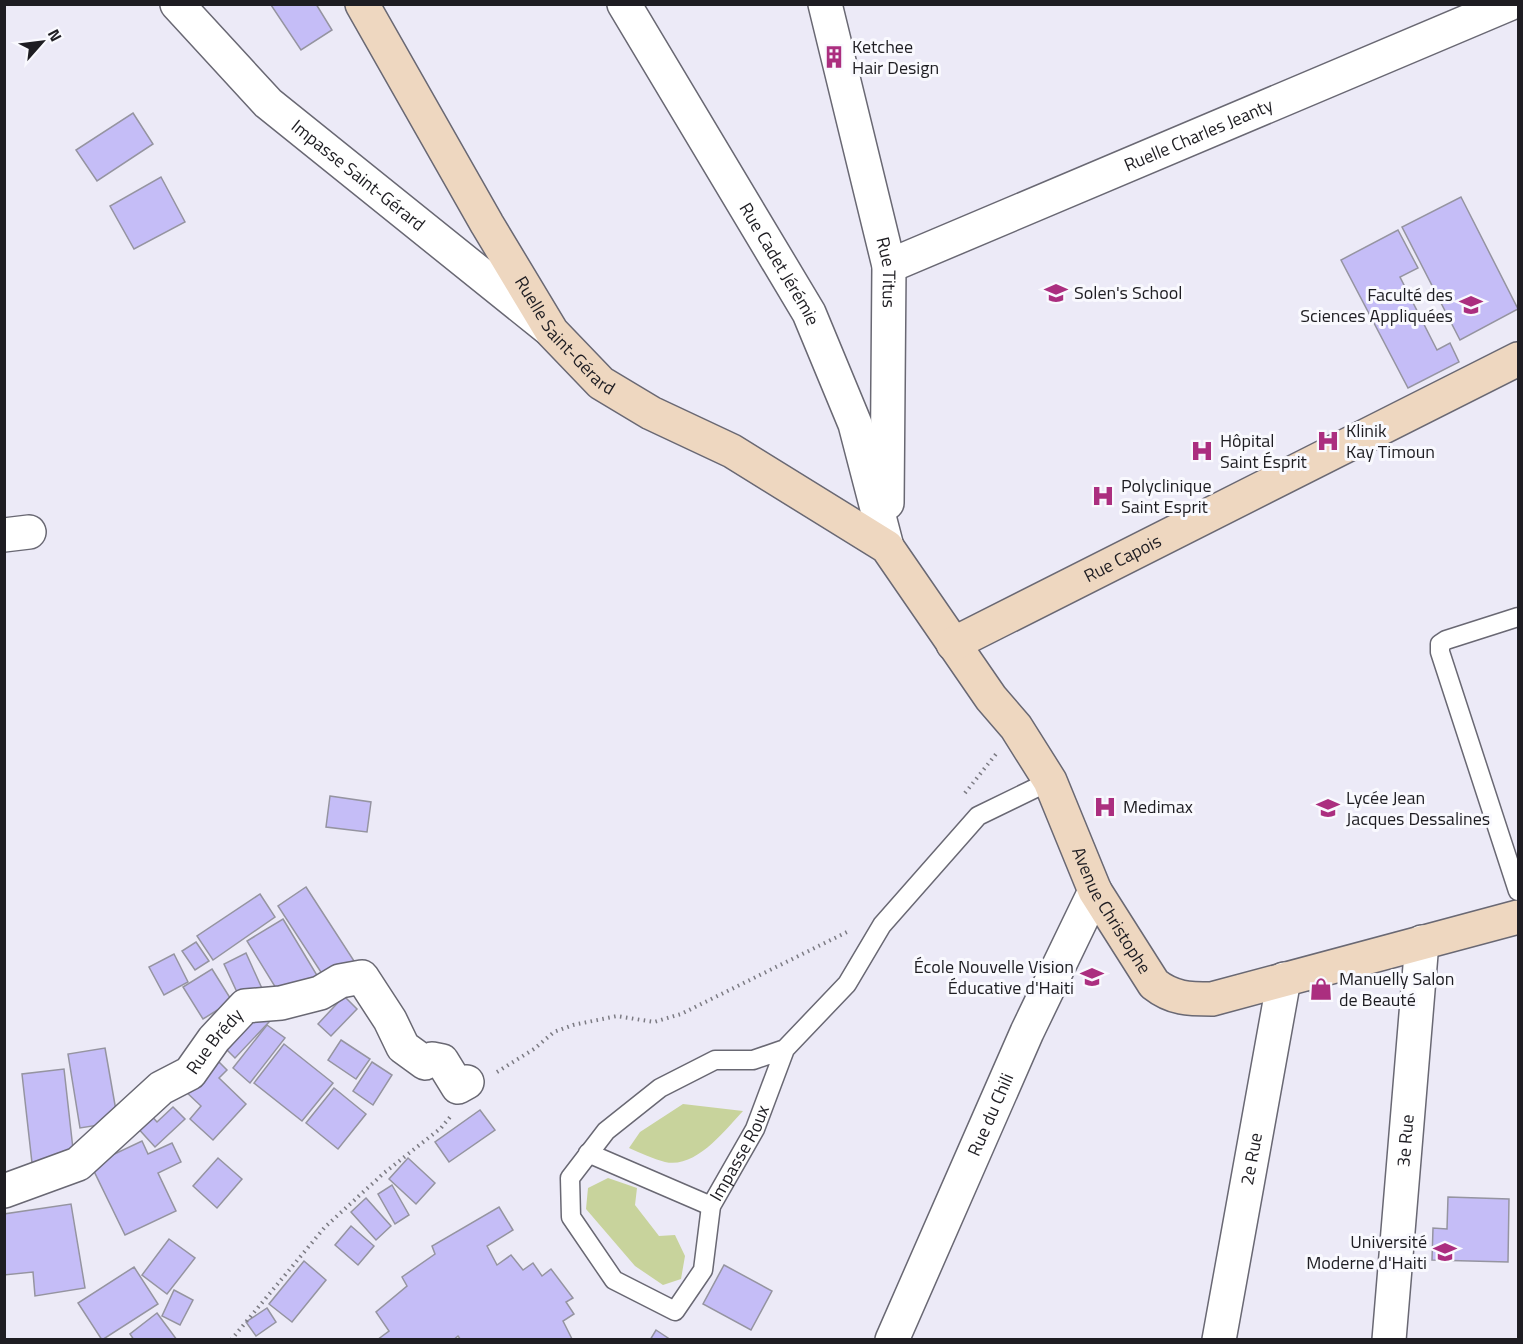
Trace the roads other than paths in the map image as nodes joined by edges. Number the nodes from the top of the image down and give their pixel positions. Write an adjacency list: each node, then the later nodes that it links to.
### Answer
1 (177, 4): 7 (street, Impasse Saint-Gérard)
2 (362, 4): 7 (street, Ruelle Saint-Gérard)
3 (624, 4): 9 (street, Rue Cadet Jérémie)
4 (825, 4): 6 (street, Rue Titus)
5 (1509, 4): 6 (street, Ruelle Charles Jeanty)
6 (889, 266): 9 (street, Rue Titus)
7 (552, 332): 9 (street, Ruelle Saint-Gérard)
8 (1518, 359): 11 (street, Rue Capois)
9 (887, 547): 11 (street, Avenue Christophe)
10 (1518, 617): 14 (lane)
11 (953, 644): 12 (street, Avenue Christophe)
12 (1050, 781): 13 (street, Avenue Christophe); 18 (lane, Impasse Roux)
13 (1095, 891): 17 (street, Avenue Christophe); 23 (street, Rue du Chili)
14 (1518, 891)
15 (1518, 917): 16 (street, Avenue Christophe)
16 (1422, 942): 17 (street, Avenue Christophe); 25 (street, 3e Rue)
17 (1284, 979): 24 (street, 2e Rue)
18 (785, 1049): 20 (lane, Impasse Roux); 22 (lane, Impasse Roux)
19 (467, 1082): 21 (street, Rue Brédy)
20 (588, 1153): 22 (lane); 22 (lane, Impasse Roux)
21 (4, 1191)
22 (711, 1206)
23 (892, 1340)
24 (1219, 1340)
25 (1389, 1340)

